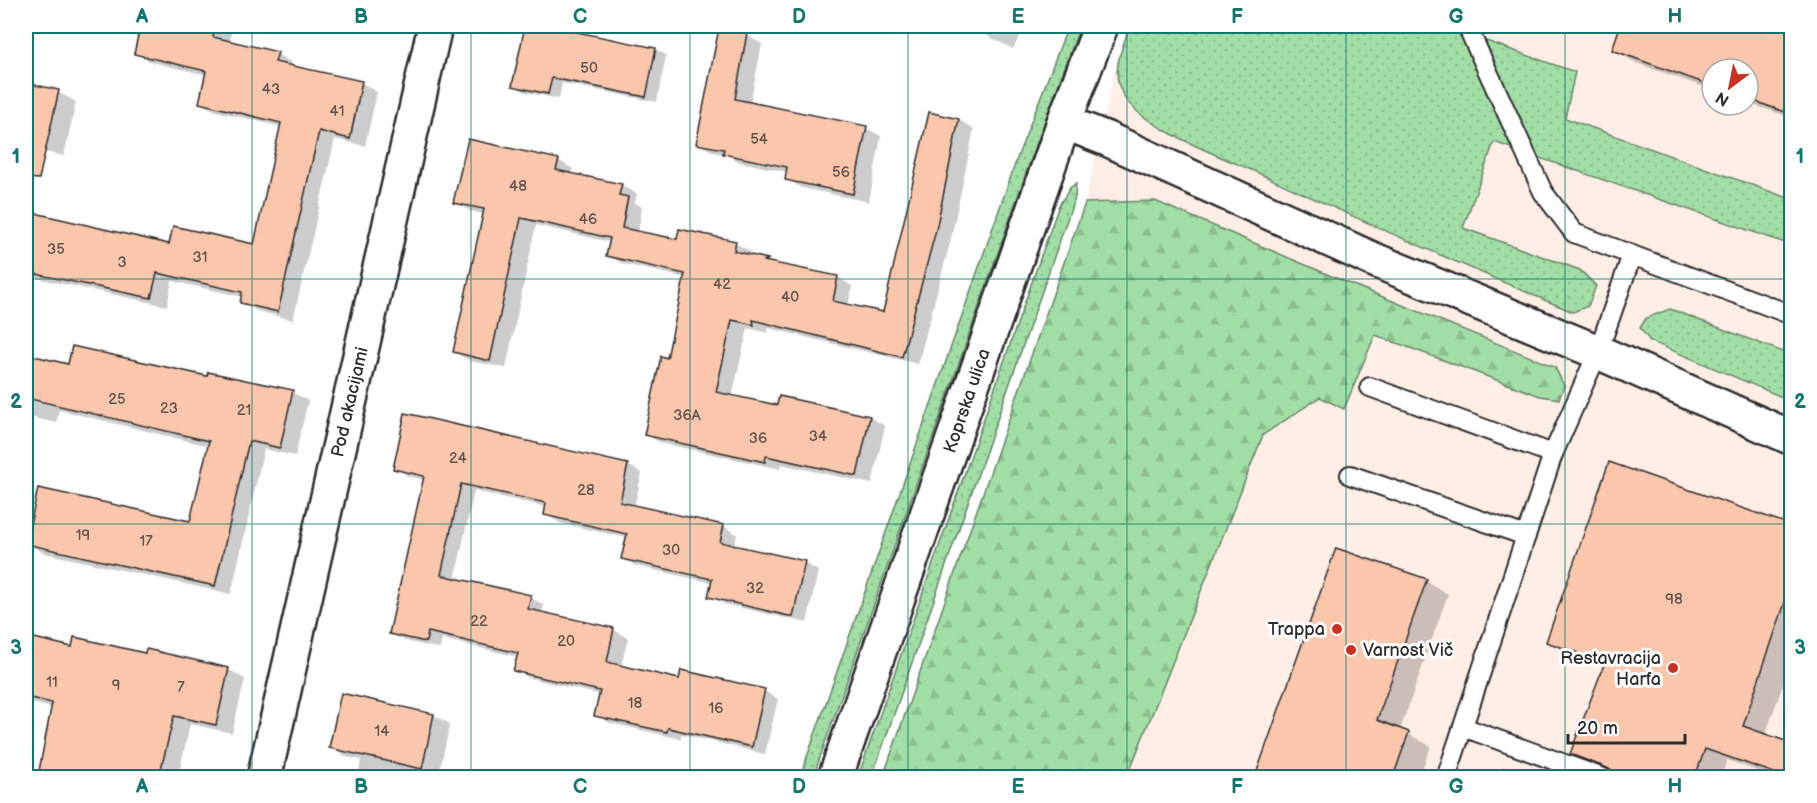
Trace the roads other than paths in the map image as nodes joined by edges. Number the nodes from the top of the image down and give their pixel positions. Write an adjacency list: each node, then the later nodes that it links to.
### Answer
1 (435, 26): 14 (street, Pod akacijami)
2 (1101, 26): 4 (street, Koprska ulica)
3 (1467, 26): 5 (lane)
4 (1064, 122): 7 (street); 15 (street, Koprska ulica)
5 (1632, 255): 6 (lane); 7 (lane)
6 (1791, 315)
7 (1598, 352): 9 (street); 10 (lane)
8 (1370, 387): 10 (lane)
9 (1791, 438)
10 (1553, 454): 12 (lane)
11 (1350, 475): 12 (lane)
12 (1526, 536): 13 (lane)
13 (1463, 727): 16 (lane); 17 (lane)
14 (264, 777)
15 (835, 777)
16 (1446, 777)
17 (1604, 777)

